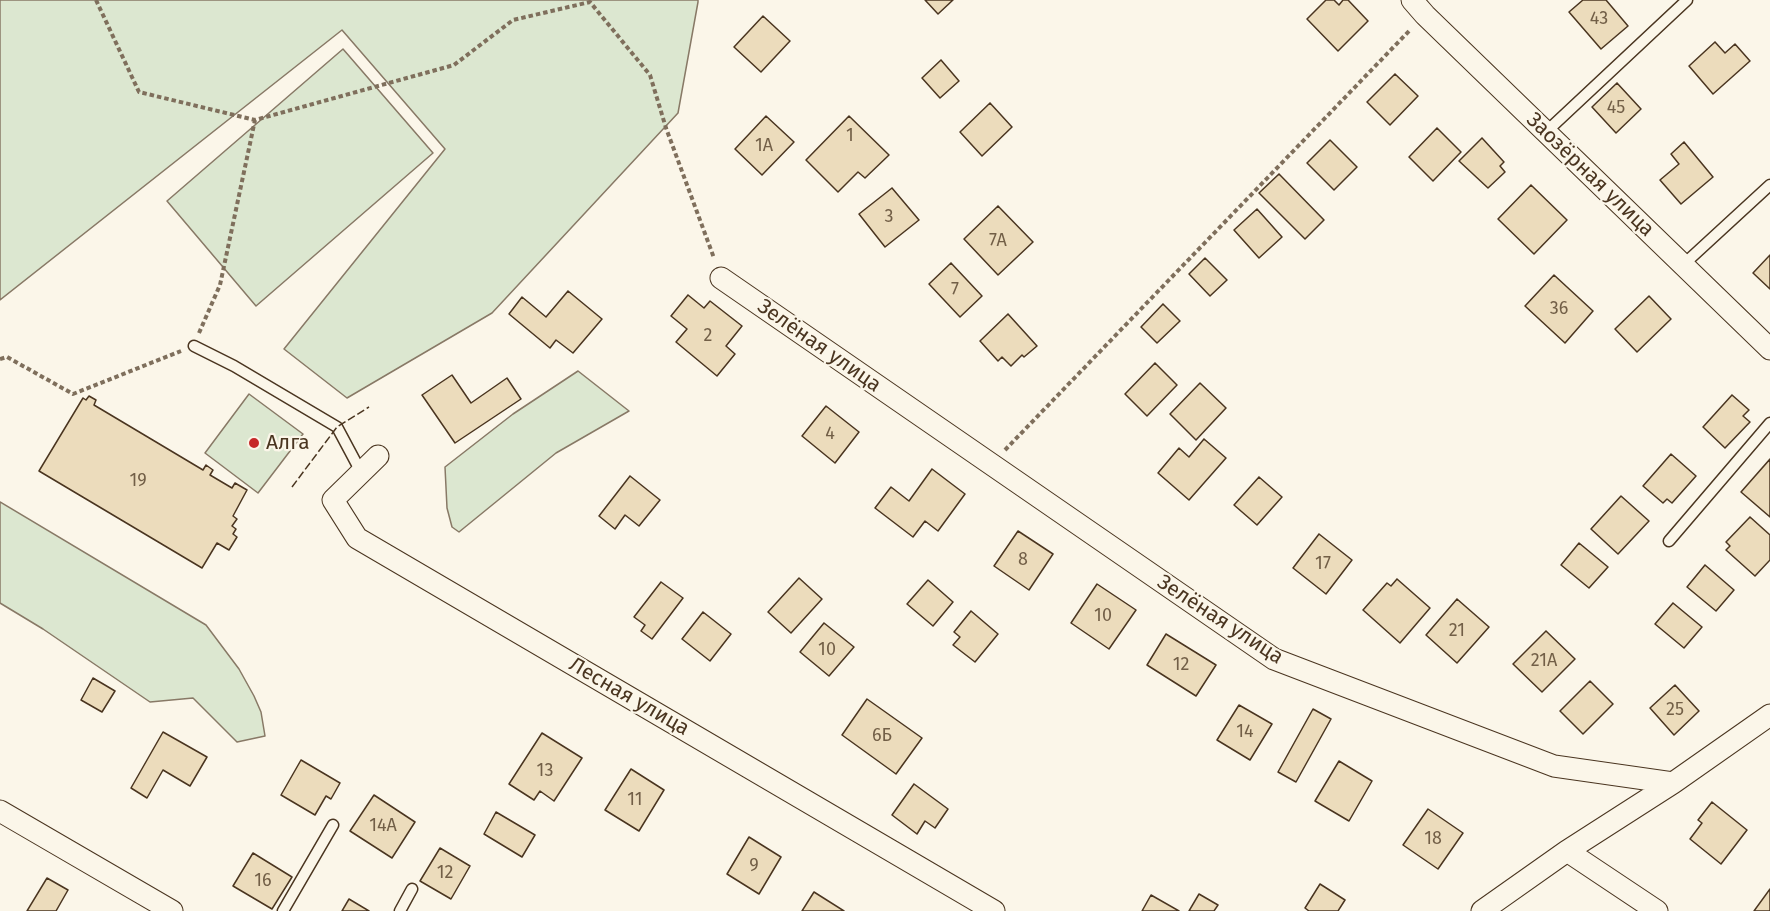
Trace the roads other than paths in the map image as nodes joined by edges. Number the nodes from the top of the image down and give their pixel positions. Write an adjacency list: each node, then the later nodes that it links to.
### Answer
1 (1688, 0): 3 (lane)
2 (1419, 7): 3 (street, Заозёрная улица)
3 (1546, 132): 5 (street, Заозёрная улица)
4 (1770, 185): 5 (lane)
5 (1683, 265): 8 (street, Заозёрная улица)
6 (721, 278): 14 (street, Зелёная улица)
7 (194, 346): 11 (lane)
8 (1770, 349)
9 (1770, 423): 12 (lane)
10 (378, 456): 11 (street, Лесная улица)
11 (361, 472): 22 (street, Лесная улица)
12 (1668, 541)
13 (1770, 715): 14 (street)
14 (1673, 783): 17 (street)
15 (0, 811): 19 (street)
16 (333, 825): 20 (lane)
17 (1567, 851): 23 (street); 24 (street)
18 (412, 889): 21 (lane)
19 (171, 911)
20 (283, 911)
21 (400, 911)
22 (994, 911)
23 (1482, 911)
24 (1657, 911)

